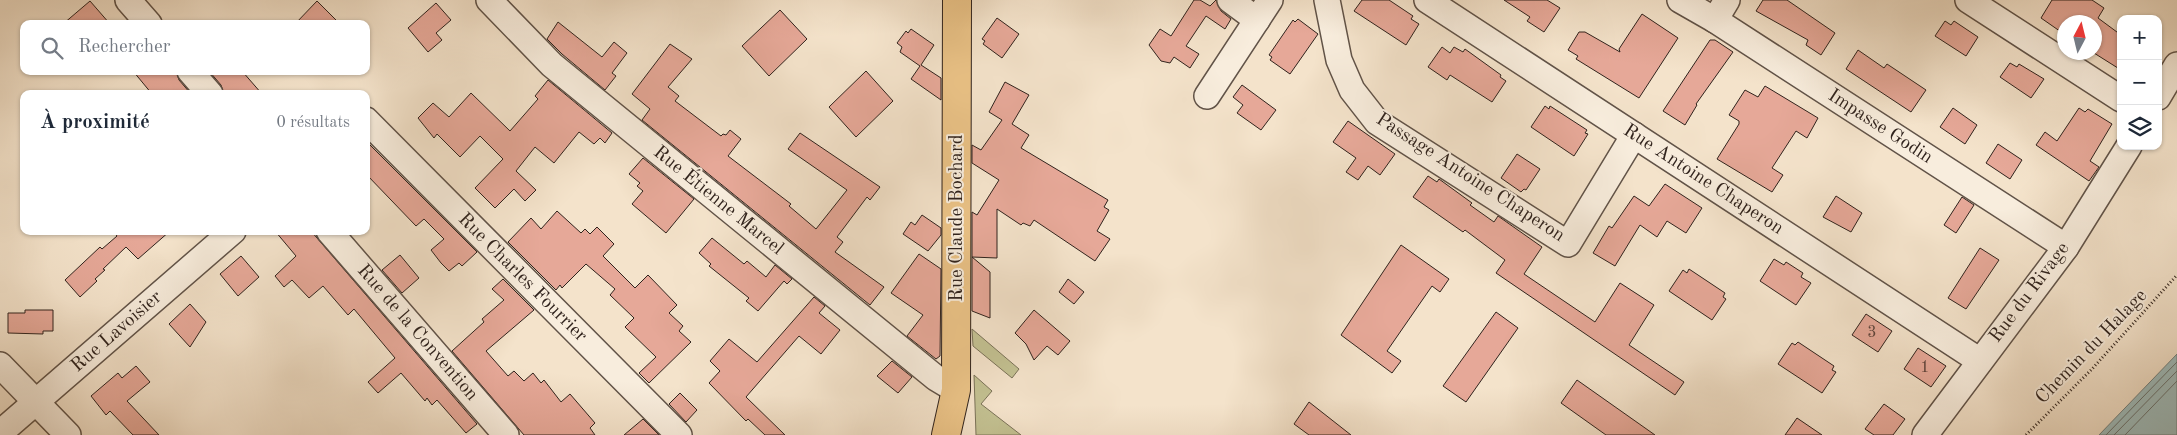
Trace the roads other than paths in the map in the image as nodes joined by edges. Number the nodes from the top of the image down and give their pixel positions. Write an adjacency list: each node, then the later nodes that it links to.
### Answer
1 (128, 0): 11 (street)
2 (957, 0): 26 (main road, Rue Claude Bochard)
3 (1230, 0): 9 (street)
4 (1327, 0): 19 (street, Passage Antoine Chaperon)
5 (1427, 0): 19 (street, Rue Antoine Chaperon)
6 (1680, 0): 10 (street, Impasse Godin)
7 (1968, 0): 17 (street)
8 (503, 4): 26 (street, Rue Étienne Marcel)
9 (1263, 10): 16 (street)
10 (1721, 10): 23 (street, Impasse Godin)
11 (146, 20)
12 (2177, 65): 15 (street)
13 (193, 75): 14 (street)
14 (207, 90)
15 (2162, 90)
16 (1207, 96)
17 (2117, 96)
18 (370, 124): 31 (street, Rue Charles Fourrier)
19 (1634, 135): 24 (street, Rue Antoine Chaperon)
20 (2127, 150): 23 (street, Rue du Rivage)
21 (228, 235): 27 (street, Rue Lavoisier)
22 (332, 235): 30 (street, Rue de la Convention)
23 (2066, 247): 24 (street, Rue du Rivage)
24 (1980, 361): 33 (street, Rue du Rivage)
25 (0, 365): 27 (street)
26 (956, 390): 32 (main road, Rue Claude Bochard)
27 (36, 402): 28 (street, Rue Lavoisier); 29 (street)
28 (0, 433)
29 (68, 435)
30 (506, 435)
31 (679, 435)
32 (946, 435)
33 (1924, 435)

